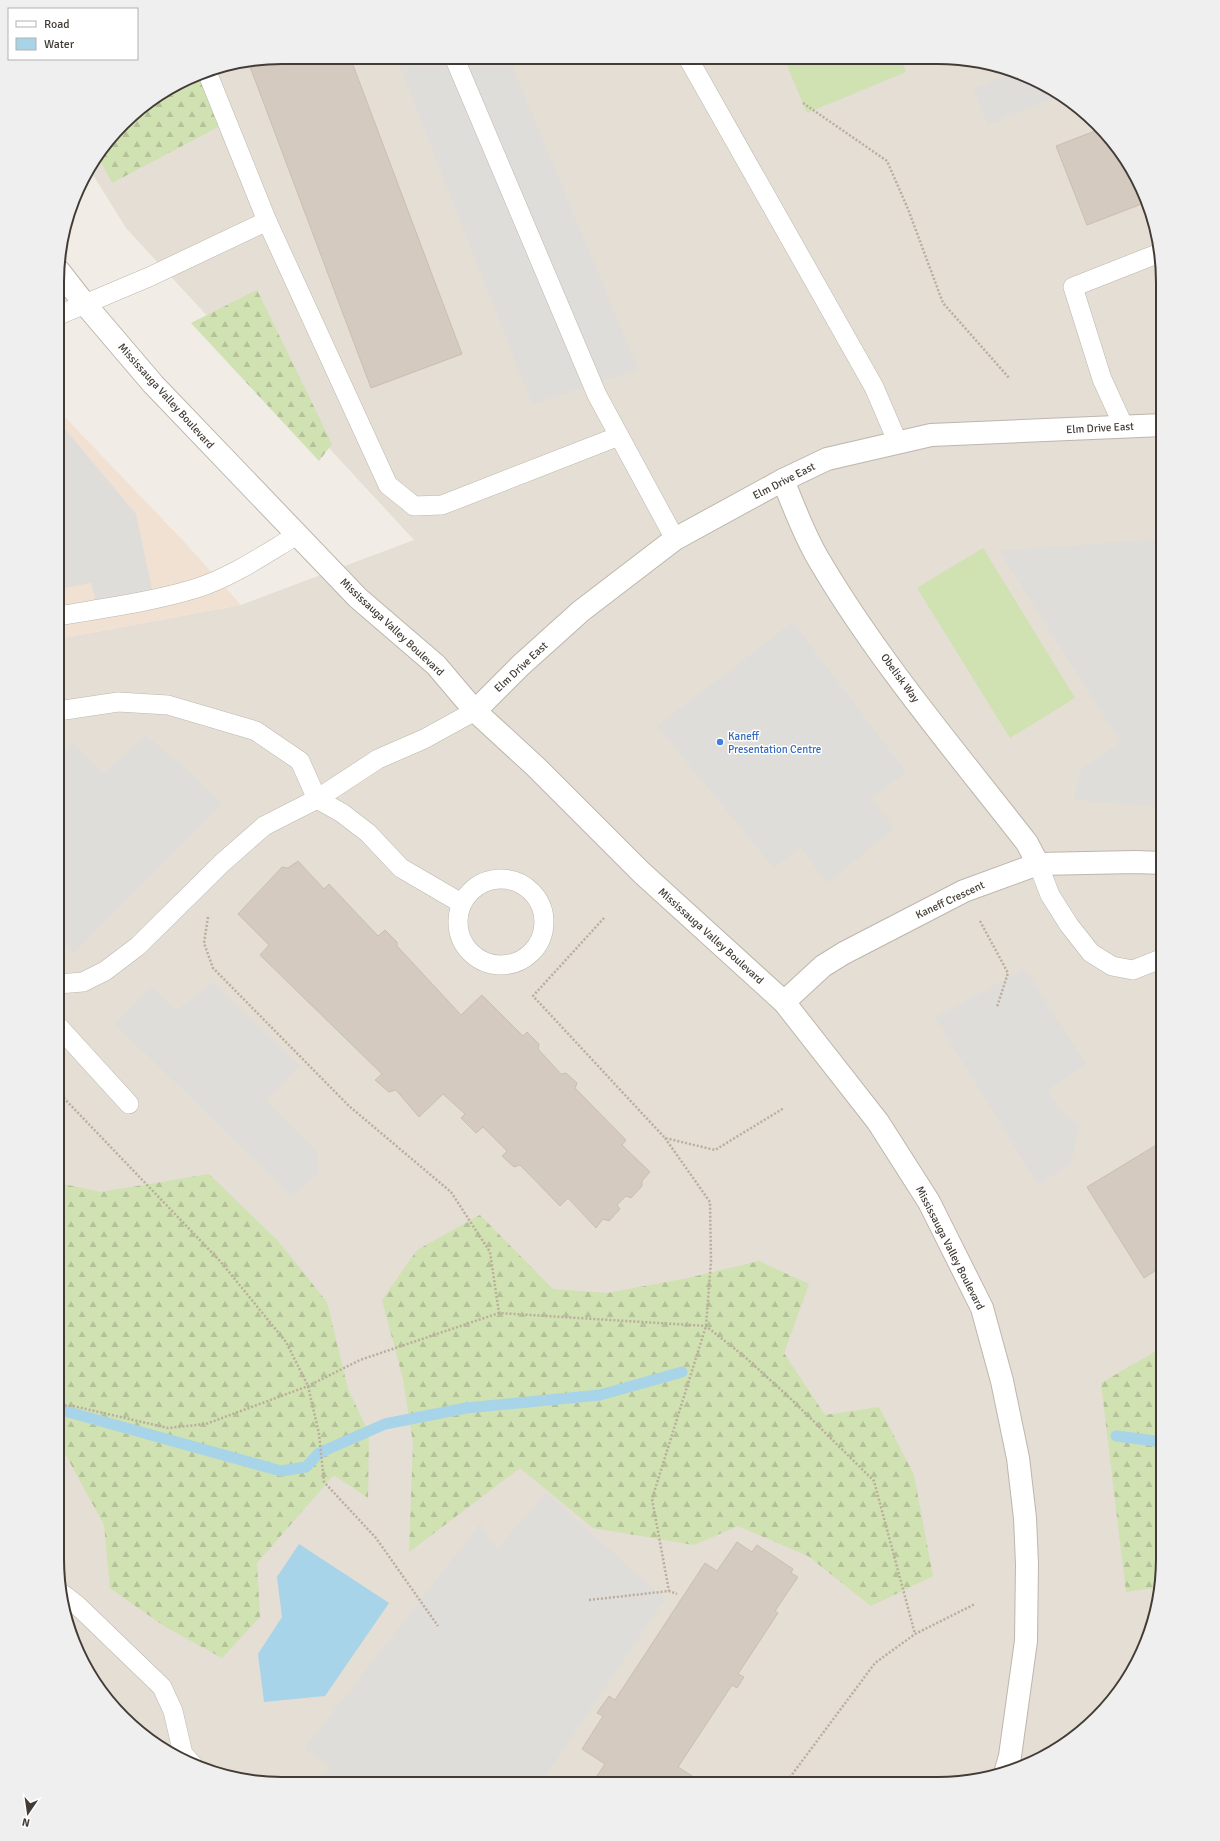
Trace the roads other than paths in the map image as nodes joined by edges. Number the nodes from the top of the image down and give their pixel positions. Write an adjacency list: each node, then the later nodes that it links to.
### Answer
1 (457, 64): 11 (lane)
2 (691, 64): 12 (lane)
3 (209, 77): 4 (lane)
4 (267, 221): 7 (lane); 11 (lane)
5 (1154, 255): 10 (lane)
6 (64, 277): 7 (street, Mississauga Valley Boulevard)
7 (84, 303): 8 (lane); 14 (street, Mississauga Valley Boulevard)
8 (64, 313)
9 (1156, 425): 10 (street, Elm Drive East)
10 (1124, 427): 12 (street, Elm Drive East)
11 (619, 436): 15 (lane)
12 (898, 443): 13 (street, Elm Drive East)
13 (783, 480): 15 (street, Elm Drive East); 21 (street, Obelisk Way)
14 (297, 536): 16 (lane); 18 (street, Mississauga Valley Boulevard)
15 (675, 539): 18 (street, Elm Drive East)
16 (64, 615)
17 (64, 710): 19 (lane)
18 (475, 711): 19 (lane); 25 (street, Mississauga Valley Boulevard)
19 (317, 799): 22 (lane); 24 (lane)
20 (1156, 863): 21 (street, Kaneff Crescent)
21 (1038, 864): 23 (lane); 25 (street, Kaneff Crescent)
22 (461, 903): 22 (lane)
23 (1156, 961)
24 (64, 984)
25 (784, 1002): 30 (street, Mississauga Valley Boulevard)
26 (64, 1033): 27 (lane)
27 (129, 1104)
28 (67, 1597): 29 (lane)
29 (183, 1752)
30 (1007, 1765)

